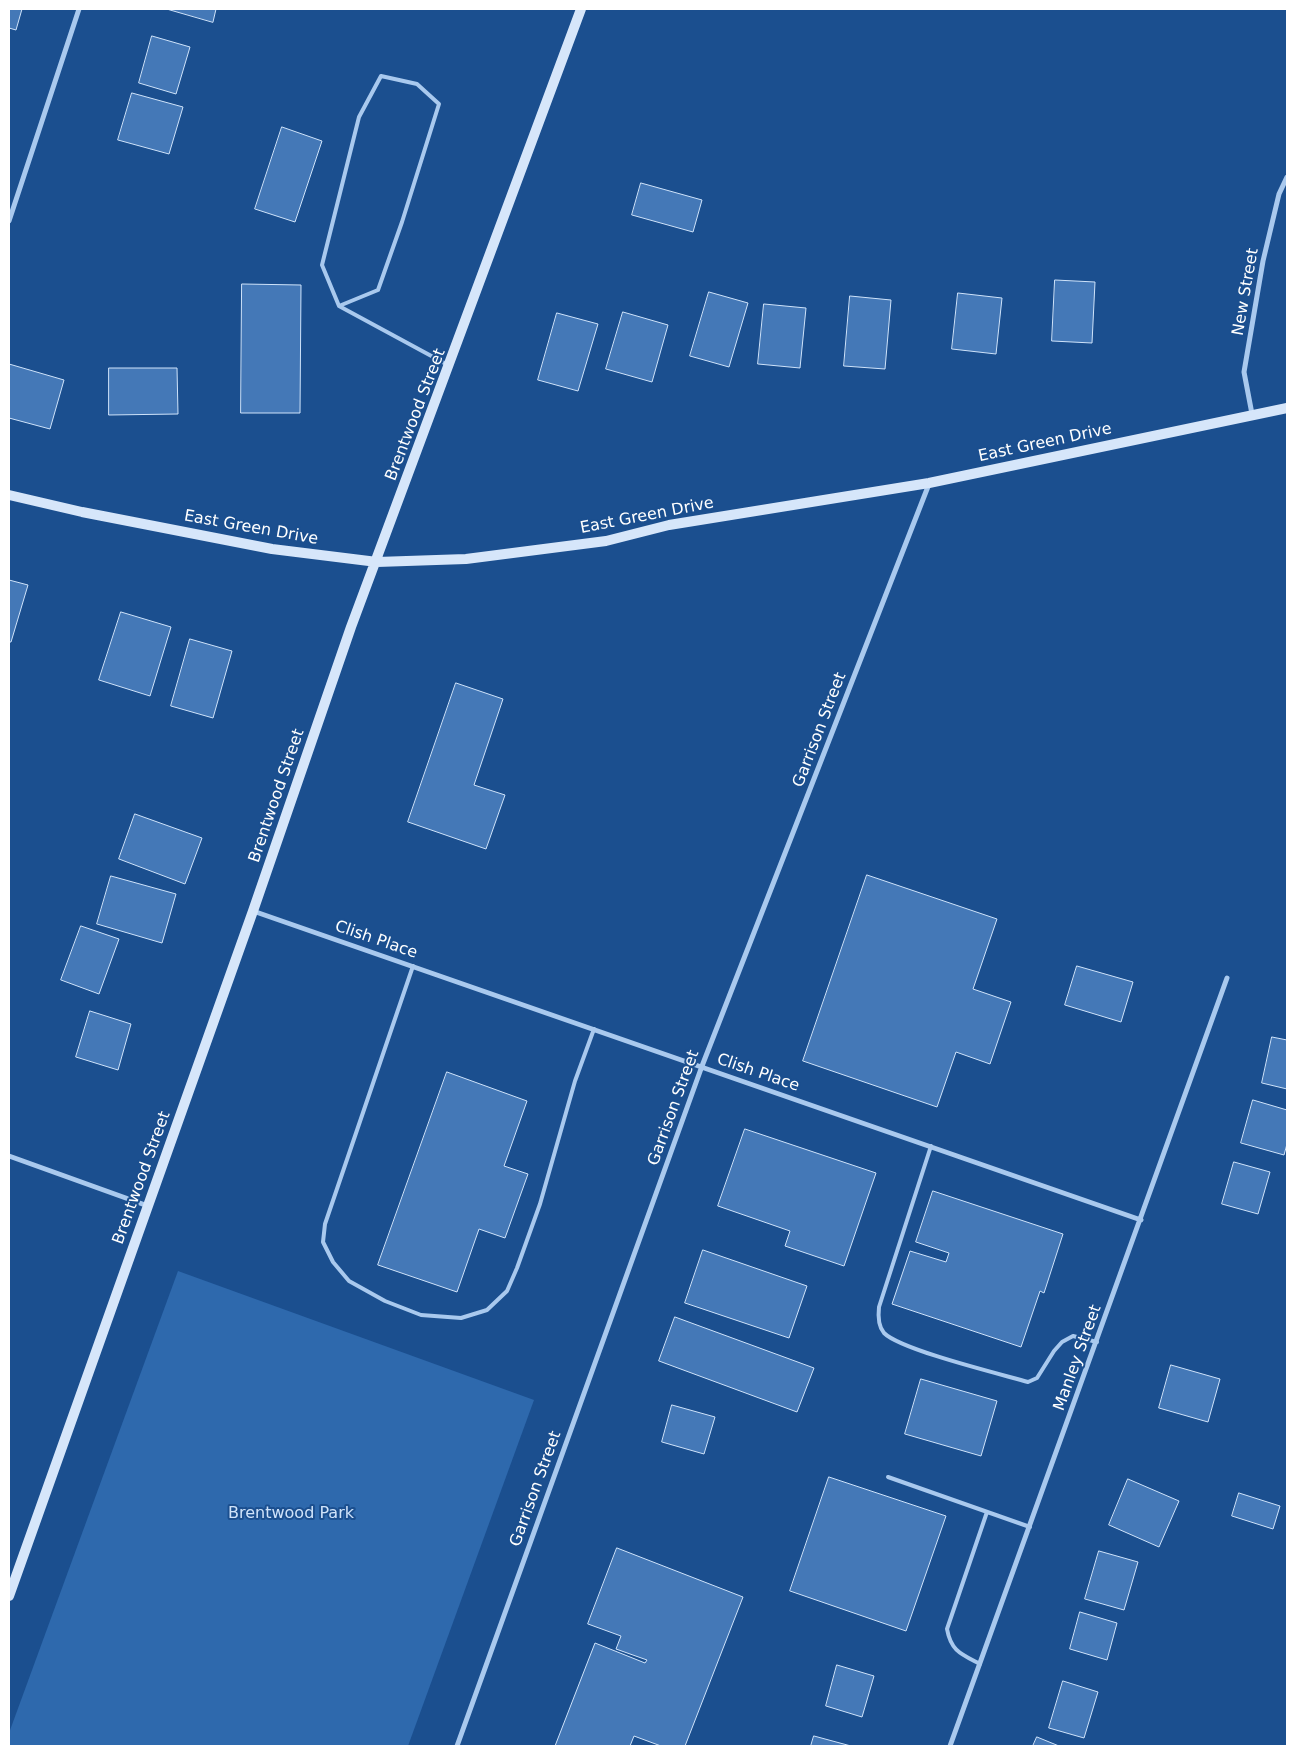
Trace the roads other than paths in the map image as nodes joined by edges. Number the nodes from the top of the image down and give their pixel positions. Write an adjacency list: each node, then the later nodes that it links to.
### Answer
1 (79, 9): 4 (street)
2 (582, 9): 6 (main road, Brentwood Street)
3 (1287, 177): 8 (street, New Street)
4 (9, 221)
5 (339, 306): 5 (lane); 6 (lane)
6 (450, 366): 11 (main road, Brentwood Street)
7 (1287, 408): 8 (main road, East Green Drive)
8 (1252, 414): 9 (main road, East Green Drive)
9 (929, 483): 11 (main road, East Green Drive); 16 (street, Garrison Street)
10 (9, 495): 11 (main road, East Green Drive)
11 (376, 562): 12 (main road, Brentwood Street)
12 (254, 911): 13 (street, Clish Place); 19 (main road, Brentwood Street)
13 (413, 966): 15 (street, Clish Place); 15 (lane)
14 (1227, 978): 20 (street, Manley Street)
15 (594, 1029): 16 (street, Clish Place)
16 (702, 1066): 17 (street, Clish Place); 27 (street, Garrison Street)
17 (931, 1146): 20 (street, Clish Place); 21 (lane)
18 (9, 1156): 19 (street)
19 (148, 1206): 25 (main road, Brentwood Street)
20 (1141, 1220): 21 (street, Manley Street)
21 (1097, 1342): 24 (street, Manley Street)
22 (888, 1477): 23 (lane)
23 (987, 1512): 24 (lane); 26 (lane)
24 (1030, 1527): 26 (street, Manley Street)
25 (9, 1596)
26 (980, 1664): 28 (street, Manley Street)
27 (456, 1746)
28 (950, 1746)

